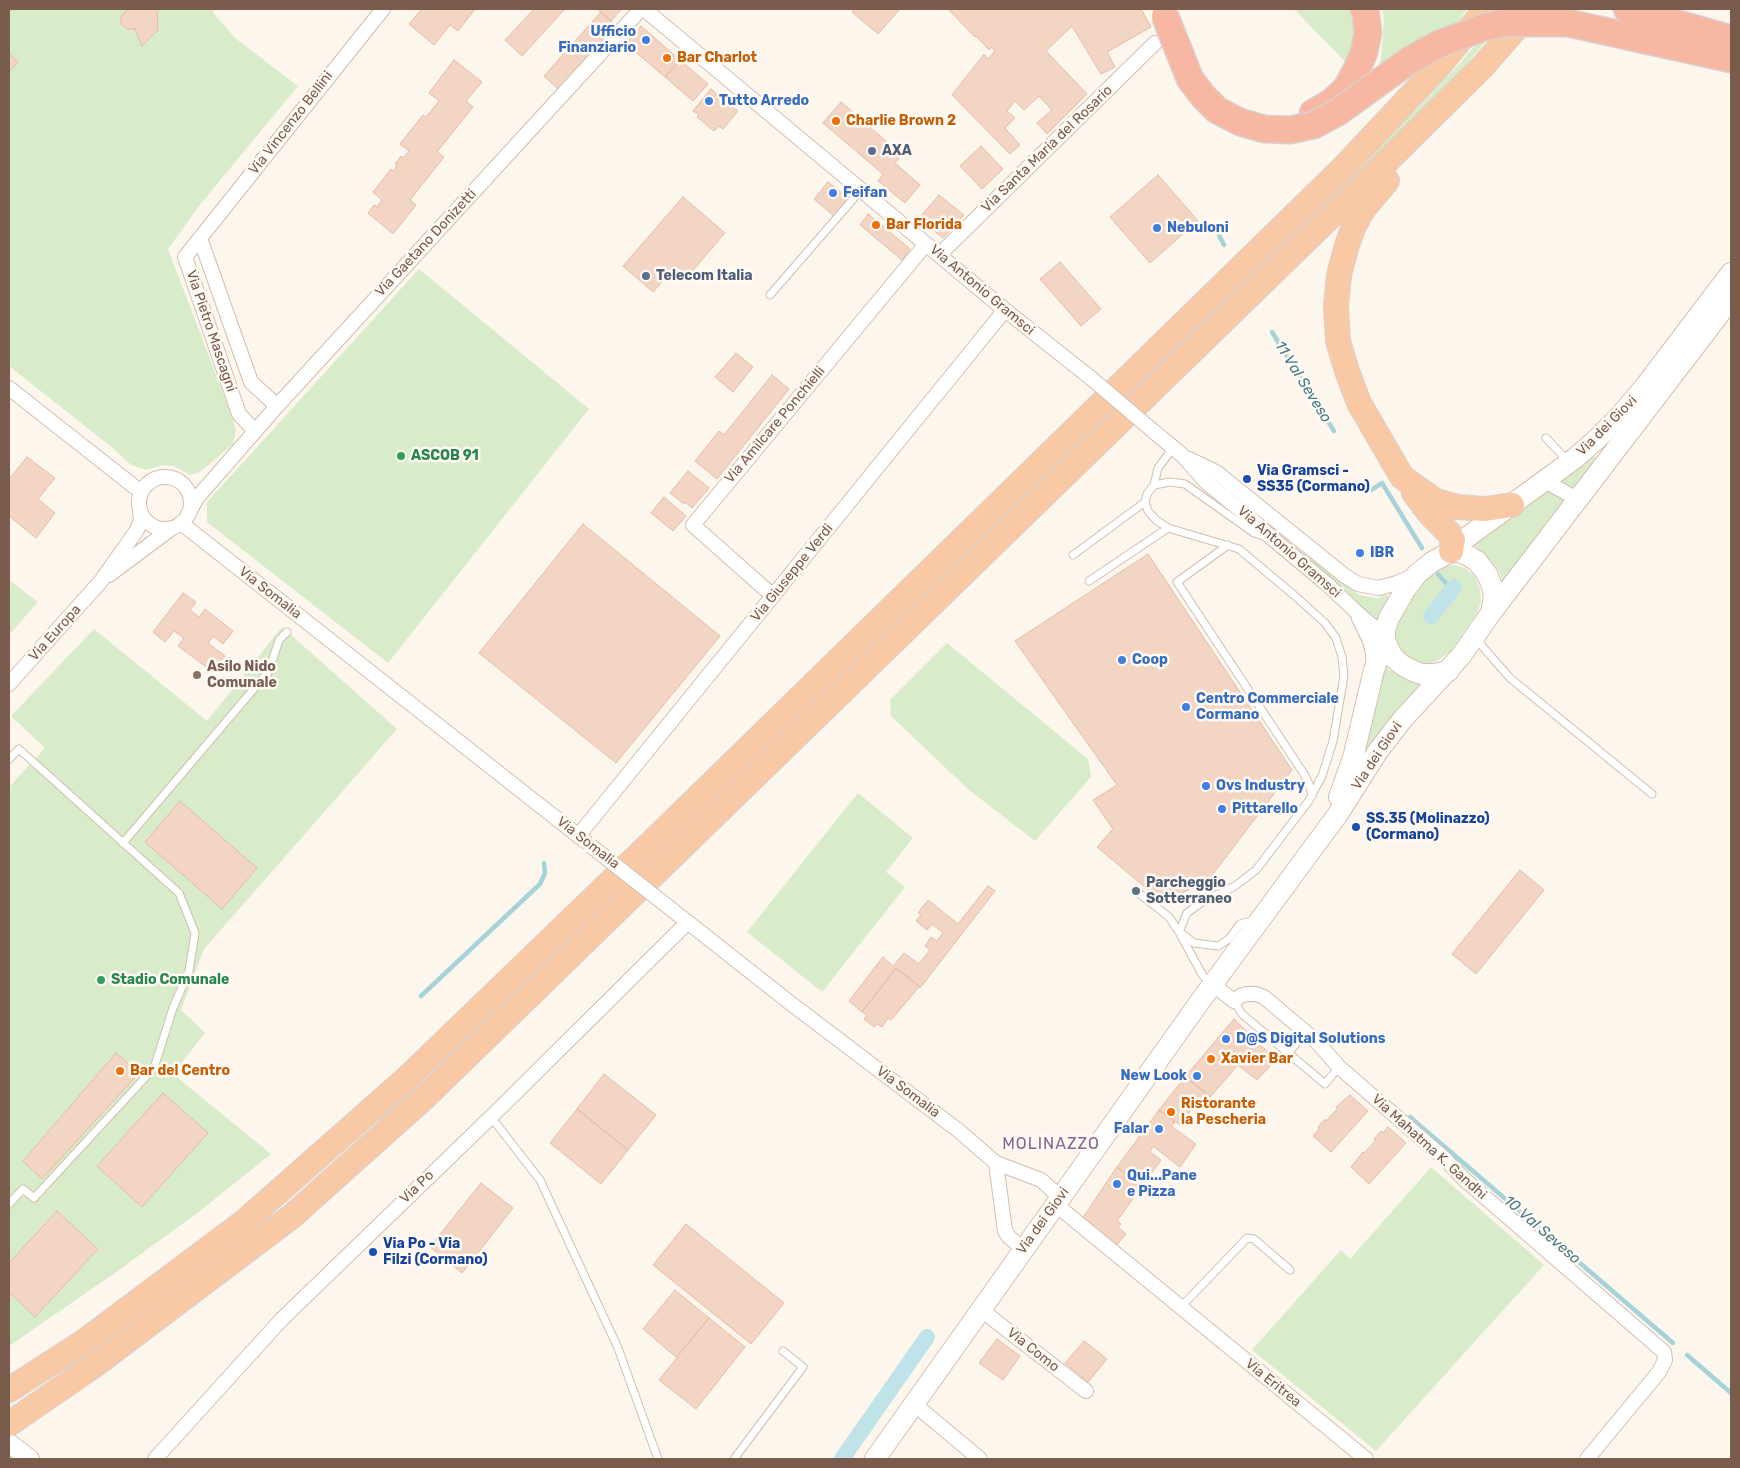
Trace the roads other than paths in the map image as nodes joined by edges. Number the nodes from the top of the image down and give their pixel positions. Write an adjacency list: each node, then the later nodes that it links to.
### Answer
1 (383, 9): 13 (street, Via Vincenzo Bellini)
2 (643, 9): 12 (street, Via Antonio Gramsci); 21 (street, Via Gaetano Donizetti)
3 (1364, 9): 7 (highway, bridge)
4 (1486, 9): 78 (highway)
5 (1534, 9): 11 (highway)
6 (1627, 9): 8 (highway)
7 (1163, 12): 10 (highway, bridge)
8 (1731, 39)
9 (1155, 43): 15 (street, Via Santa Maria del Rosario)
10 (1731, 59)
11 (1462, 87): 26 (highway); 81 (highway)
12 (861, 190): 14 (street, Via Antonio Gramsci); 17 (lane)
13 (200, 238): 21 (street, Via Pietro Mascagni); 22 (street, Via Pietro Mascagni)
14 (926, 244): 15 (street, Via Antonio Gramsci); 45 (street, Via Amilcare Ponchielli)
15 (939, 255): 19 (street, Via Antonio Gramsci)
16 (1731, 273): 25 (main road, Via dei Giovi)
17 (770, 295)
18 (1731, 299): 32 (main road, Via dei Giovi)
19 (1005, 310): 24 (street, Via Antonio Gramsci, bridge); 45 (street, Via Giuseppe Verdi)
20 (9, 388): 31 (street)
21 (277, 406): 22 (street, Via Gaetano Donizetti)
22 (254, 431): 27 (street, Via Gaetano Donizetti)
23 (1546, 438): 25 (lane)
24 (1177, 451): 30 (lane); 38 (street, Via Antonio Gramsci); 42 (street, Via Antonio Gramsci)
25 (1569, 462): 29 (main road, Via dei Giovi)
26 (1402, 477): 34 (highway); 40 (highway)
27 (213, 478): 28 (street); 36 (street, Via Gaetano Donizetti)
28 (177, 480): 31 (street); 36 (street)
29 (1545, 480): 32 (street); 34 (main road, Via dei Giovi)
30 (1154, 486): 33 (lane); 38 (lane)
31 (141, 492): 35 (street)
32 (1579, 500): 47 (main road, Via dei Giovi)
33 (1146, 502): 37 (lane); 41 (lane)
34 (1512, 505): 40 (main road, Via dei Giovi)
35 (140, 511): 36 (street); 43 (street, Via Europa)
36 (181, 522): 43 (street, Via Europa); 57 (street, Via Somalia)
37 (1168, 528): 39 (lane); 44 (lane)
38 (1273, 539): 46 (street, Via Antonio Gramsci)
39 (1228, 545): 56 (lane); 56 (lane)
40 (1452, 551): 42 (main road); 47 (main road)
41 (1072, 555)
42 (1417, 574): 50 (main road)
43 (101, 581): 53 (street, Via Europa)
44 (1089, 581)
45 (772, 596): 57 (street, Via Giuseppe Verdi)
46 (1353, 609): 50 (street, Via Antonio Gramsci); 51 (street, Via Antonio Gramsci)
47 (1491, 613): 49 (main road)
48 (287, 632): 58 (lane)
49 (1477, 634): 52 (main road); 55 (lane)
50 (1385, 637): 51 (main road, Via dei Giovi); 52 (main road)
51 (1374, 670): 59 (main road, Via dei Giovi)
52 (1449, 671): 59 (main road, Via dei Giovi)
53 (9, 684)
54 (9, 759): 58 (lane)
55 (1652, 794)
56 (1312, 796): 63 (lane)
57 (578, 836): 62 (street, Via Somalia, bridge)
58 (123, 843): 72 (lane)
59 (1314, 848): 61 (main road, Via dei Giovi)
60 (1136, 890): 63 (lane)
61 (1262, 918): 63 (lane); 64 (main road, Via dei Giovi)
62 (688, 922): 69 (street, Via Po); 70 (street, Via Somalia)
63 (1179, 932): 64 (lane)
64 (1212, 984): 65 (street); 71 (main road, Via dei Giovi)
65 (1234, 1001): 66 (street, Via Mahatma K. Gandhi); 67 (lane)
66 (1306, 1033): 67 (lane); 68 (street, Via Mahatma K. Gandhi)
67 (1288, 1053): 68 (lane)
68 (1339, 1067): 88 (street, Via Mahatma K. Gandhi)
69 (491, 1117): 82 (street, Via Po); 83 (lane)
70 (996, 1163): 71 (street, Via Somalia); 73 (street)
71 (1058, 1201): 73 (main road, Via dei Giovi); 75 (street, Via Eritrea)
72 (9, 1204)
73 (1023, 1249): 76 (main road, Via dei Giovi)
74 (1290, 1270): 75 (lane)
75 (1181, 1307): 87 (street, Via Eritrea)
76 (980, 1310): 79 (street, Via Como); 80 (main road, Via dei Giovi)
77 (783, 1352): 84 (lane)
78 (9, 1390)
79 (1086, 1391)
80 (914, 1404): 85 (main road, Via dei Giovi); 86 (street)
81 (11, 1424)
82 (155, 1459)
83 (658, 1459)
84 (734, 1459)
85 (875, 1459)
86 (980, 1459)
87 (1366, 1459)
88 (1587, 1459)

